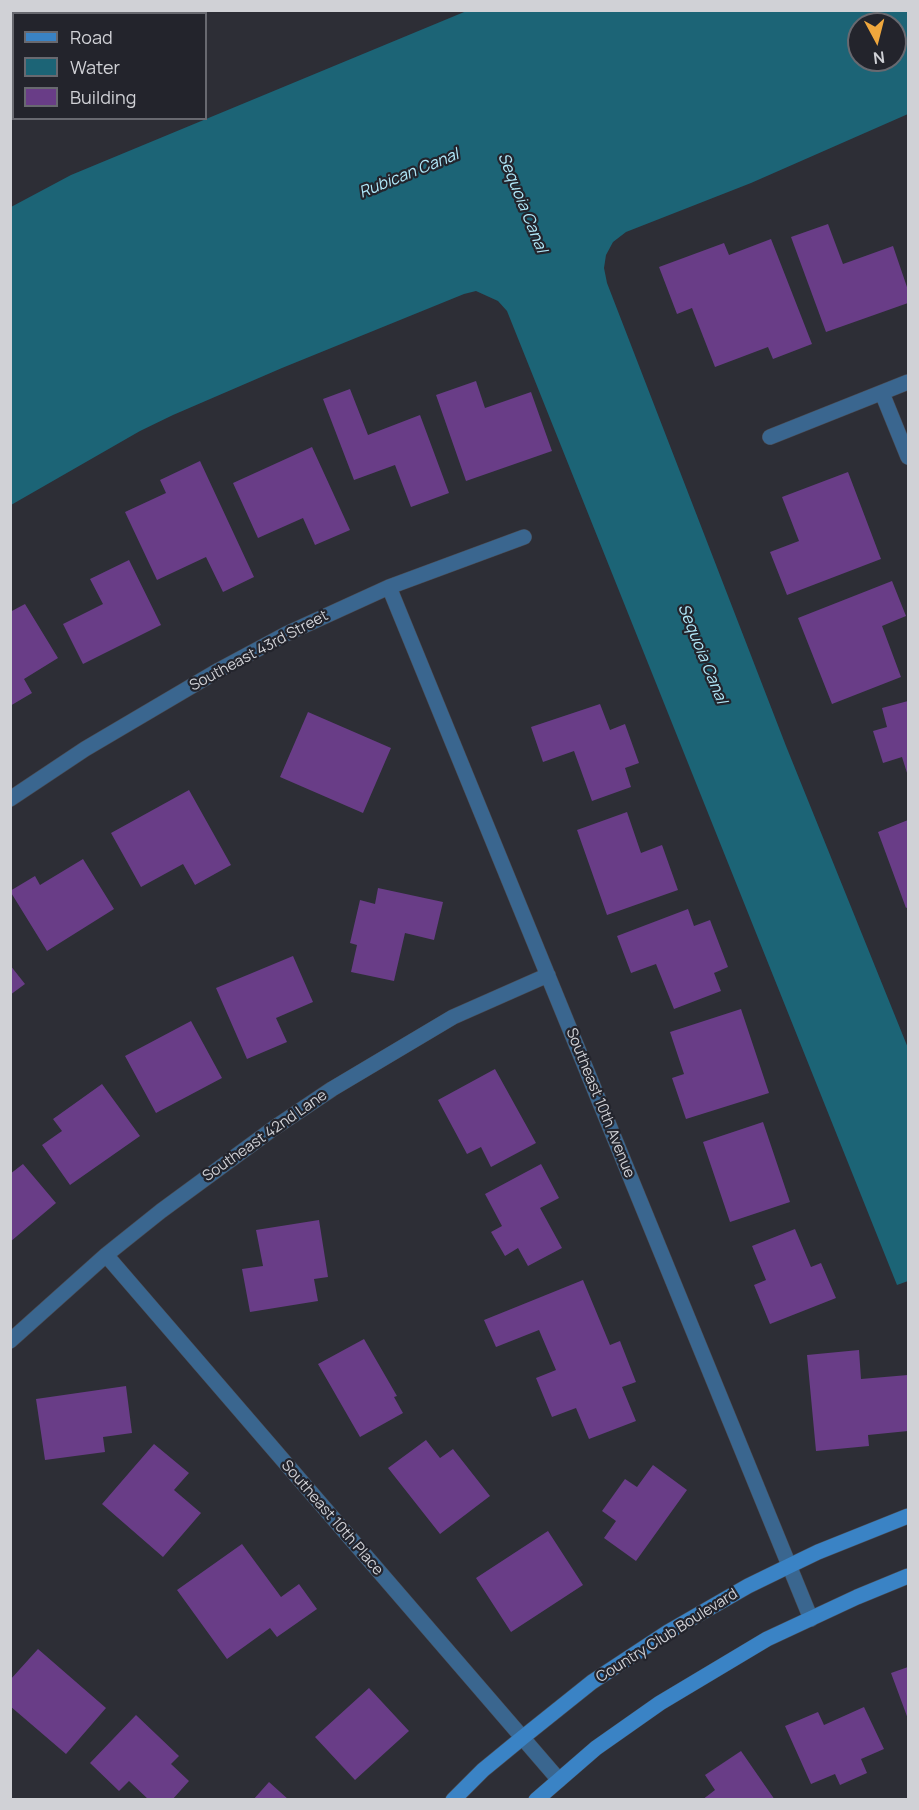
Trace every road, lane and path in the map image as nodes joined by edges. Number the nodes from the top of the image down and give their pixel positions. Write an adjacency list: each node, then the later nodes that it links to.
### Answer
1 (909, 382): 2 (street)
2 (882, 393): 3 (street); 4 (street)
3 (770, 437)
4 (909, 457)
5 (524, 537): 6 (street, Southeast 43rd Street)
6 (389, 587): 7 (street, Southeast 43rd Street); 8 (street, Southeast 10th Avenue)
7 (10, 799)
8 (548, 975): 9 (street, Southeast 42nd Lane); 12 (street, Southeast 10th Avenue)
9 (106, 1256): 10 (street, Southeast 42nd Lane); 15 (street, Southeast 10th Place)
10 (10, 1341)
11 (909, 1516): 12 (main road, Country Club Boulevard)
12 (789, 1566): 14 (street, Southeast 10th Avenue); 15 (main road, Country Club Boulevard)
13 (909, 1576): 14 (main road)
14 (811, 1619): 16 (main road)
15 (522, 1738): 16 (street, Southeast 10th Place); 17 (main road, Country Club Boulevard)
16 (559, 1780): 18 (main road)
17 (453, 1800)
18 (536, 1800)

